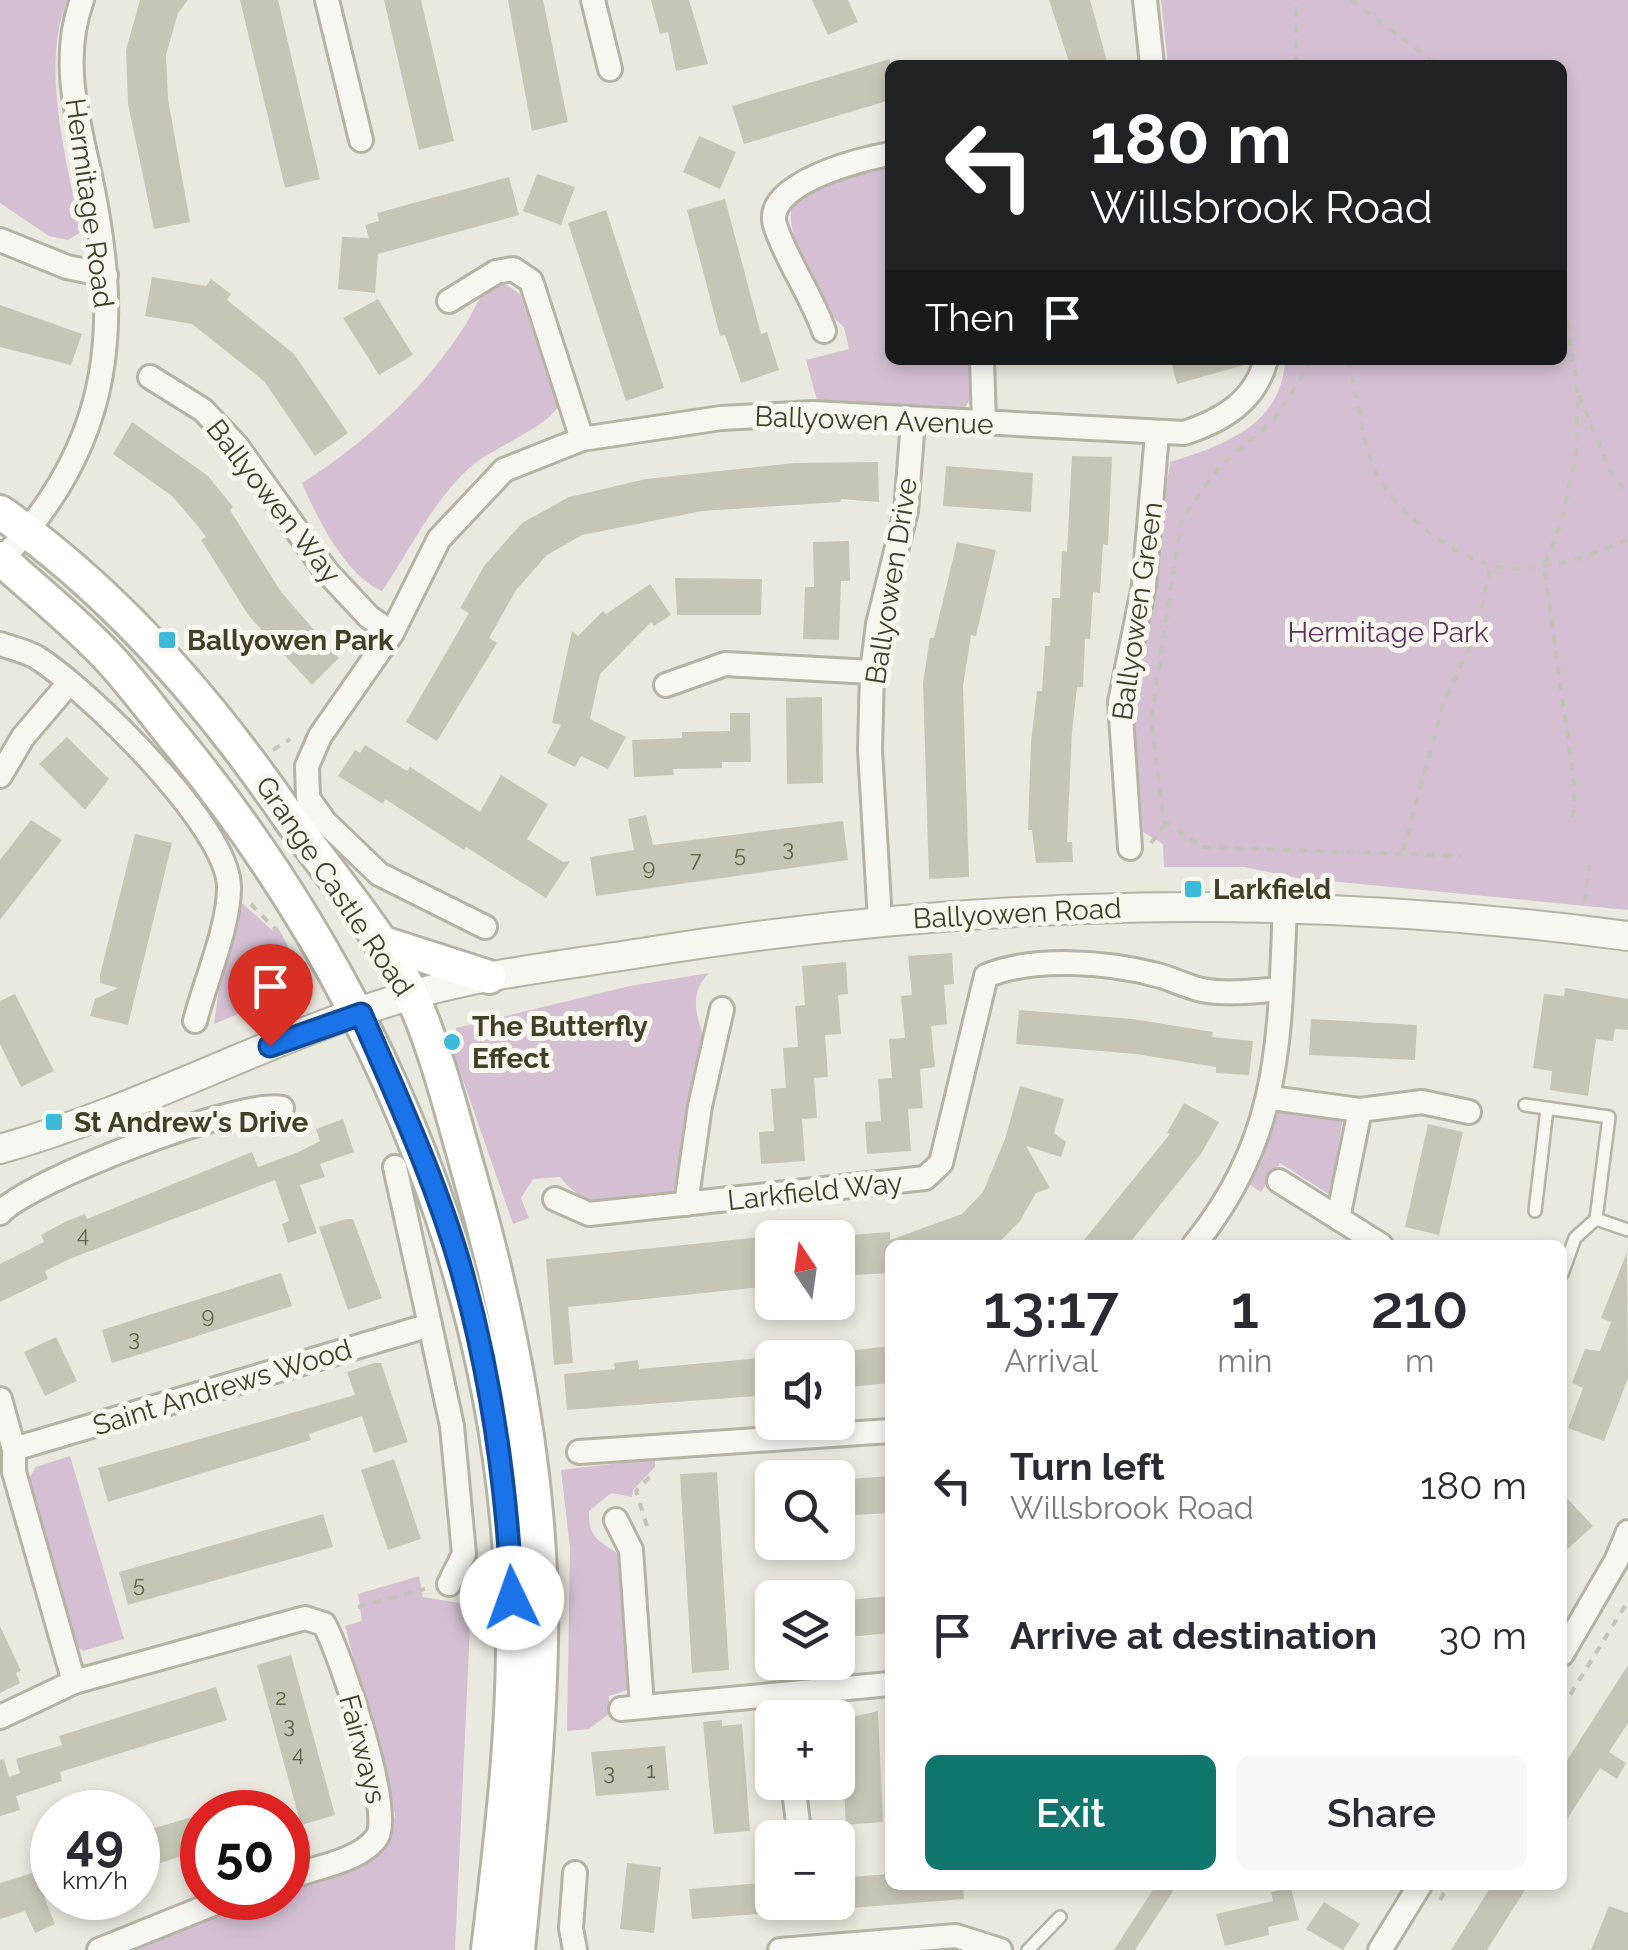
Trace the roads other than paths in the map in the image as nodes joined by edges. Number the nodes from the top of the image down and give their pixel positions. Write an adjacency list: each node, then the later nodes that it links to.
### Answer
1 (82, 0): 10 (street, Hermitage Road)
2 (327, 0): 7 (street)
3 (593, 0): 6 (street)
4 (1145, 0): 5 (street)
5 (1151, 60)
6 (610, 69)
7 (361, 140)
8 (885, 156): 12 (street)
9 (0, 240): 10 (street)
10 (106, 275): 21 (street, Hermitage Road)
11 (448, 301): 19 (street)
12 (824, 331)
13 (982, 365): 17 (street)
14 (1264, 365): 18 (street, Ballyowen Avenue)
15 (150, 377): 23 (street, Ballyowen Way)
16 (913, 422): 17 (street, Ballyowen Avenue); 19 (street, Ballyowen Avenue); 25 (street, Ballyowen Drive)
17 (984, 424): 18 (street, Ballyowen Avenue)
18 (1157, 434): 29 (street, Ballyowen Green)
19 (582, 438): 23 (street, Ballyowen Avenue)
20 (0, 512): 21 (main road, Grange Castle Road)
21 (28, 532): 22 (street, Hermitage Road); 34 (main road, Grange Castle Road)
22 (1, 558): 36 (main road, Grange Castle Road)
23 (392, 633): 32 (street, Ballyowen Avenue)
24 (0, 644): 26 (street)
25 (872, 672): 27 (street); 31 (street, Ballyowen Drive)
26 (70, 682): 28 (street); 41 (street)
27 (666, 685)
28 (0, 776)
29 (1130, 848)
30 (1285, 906): 31 (street, Ballyowen Road); 33 (street, Ballyowen Road); 37 (street)
31 (880, 921): 35 (street, Ballyowen Road)
32 (485, 928)
33 (1628, 936)
34 (380, 942): 35 (main road); 38 (main road, Grange Castle Road)
35 (489, 977): 38 (street, Ballyowen Road)
36 (341, 981): 40 (main road, Grange Castle Road); 48 (street)
37 (1281, 989): 42 (street); 53 (street, Larkfield Way)
38 (412, 995): 40 (street, Ballyowen Road); 85 (main road, Grange Castle Road)
39 (722, 1009): 53 (street)
40 (361, 1014): 48 (street, Ballyowen Road); 84 (main road, Grange Castle Road)
41 (195, 1021)
42 (1271, 1098): 46 (street); 59 (street)
43 (1525, 1106): 45 (lane)
44 (282, 1108): 55 (street)
45 (1548, 1109): 54 (lane); 57 (lane)
46 (1360, 1110): 47 (street); 56 (street)
47 (1469, 1112)
48 (68, 1129): 49 (street)
49 (0, 1149)
50 (395, 1168): 62 (street)
51 (1280, 1181): 56 (street)
52 (555, 1199): 53 (street, Larkfield Way)
53 (686, 1204)
54 (1535, 1211)
55 (0, 1213)
56 (1338, 1218): 60 (street)
57 (1596, 1219): 58 (lane); 61 (lane)
58 (1628, 1230)
59 (1198, 1240)
60 (1373, 1240)
61 (1567, 1259)
62 (430, 1325): 65 (street, Saint Andrews Wood); 69 (street)
63 (0, 1400): 65 (street)
64 (885, 1431): 66 (street)
65 (14, 1449): 71 (street)
66 (579, 1452)
67 (616, 1520): 74 (street)
68 (1628, 1532): 70 (street)
69 (439, 1586)
70 (1567, 1645)
71 (74, 1682): 75 (street); 78 (street, Fairways)
72 (885, 1685): 73 (street)
73 (814, 1700)
74 (755, 1706)
75 (0, 1717)
76 (796, 1800): 77 (street)
77 (797, 1817)
78 (310, 1869)
79 (574, 1873): 86 (street)
80 (1417, 1890): 90 (street)
81 (180, 1917): 83 (street)
82 (1060, 1917): 89 (lane)
83 (99, 1950)
84 (488, 1950)
85 (518, 1950)
86 (576, 1950)
87 (780, 1950): 88 (street)
88 (1000, 1950)
89 (1028, 1950)
90 (1380, 1950)

